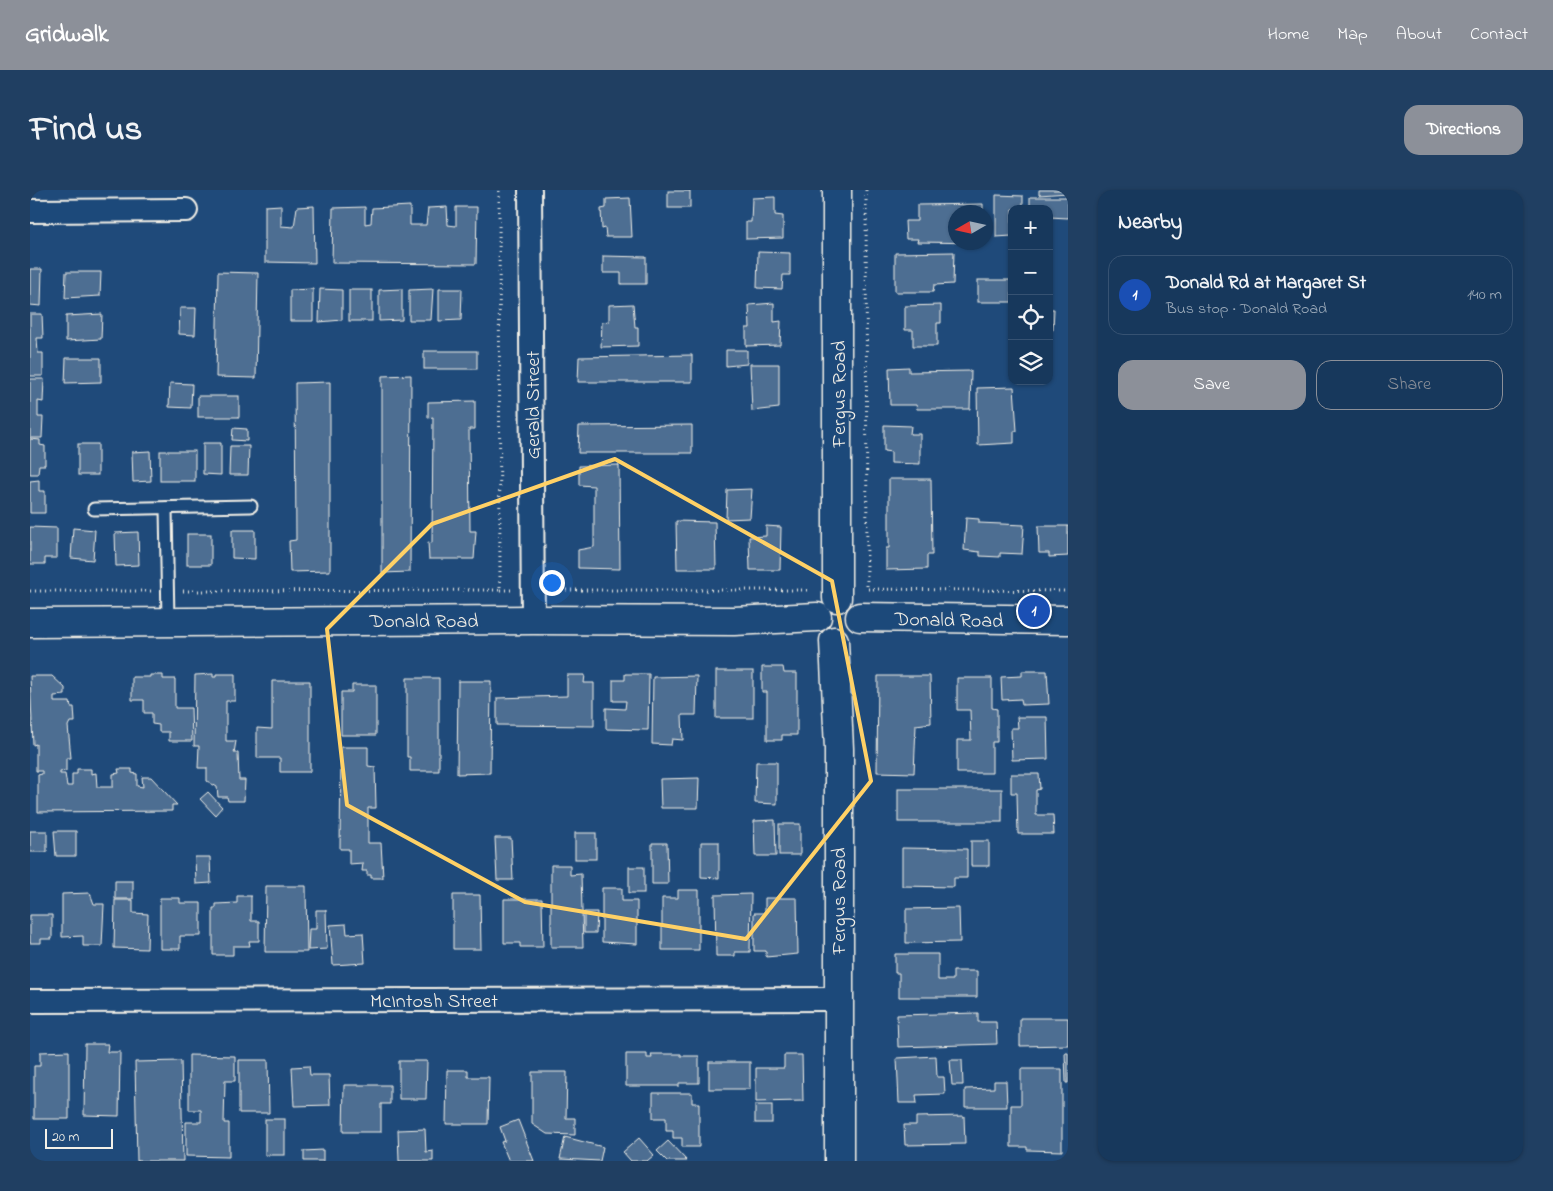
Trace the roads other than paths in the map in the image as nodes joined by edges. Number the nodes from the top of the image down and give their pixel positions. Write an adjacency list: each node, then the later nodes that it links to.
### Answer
1 (530, 190): 11 (street, Gerald Street)
2 (837, 190): 8 (street, Fergus Road)
3 (186, 210): 4 (street)
4 (30, 211)
5 (251, 506): 6 (lane)
6 (166, 508): 7 (lane); 13 (lane)
7 (94, 509)
8 (837, 594): 9 (street); 10 (street)
9 (818, 617): 11 (street, Donald Road); 15 (street)
10 (860, 617): 12 (street, Donald Road); 15 (street)
11 (533, 620): 13 (street, Donald Road)
12 (1068, 620)
13 (168, 621): 14 (street, Donald Road)
14 (30, 623)
15 (834, 641): 16 (street, Fergus Road)
16 (838, 999): 17 (street, McIntosh Street); 18 (street, Fergus Road)
17 (30, 1001)
18 (839, 1161)

